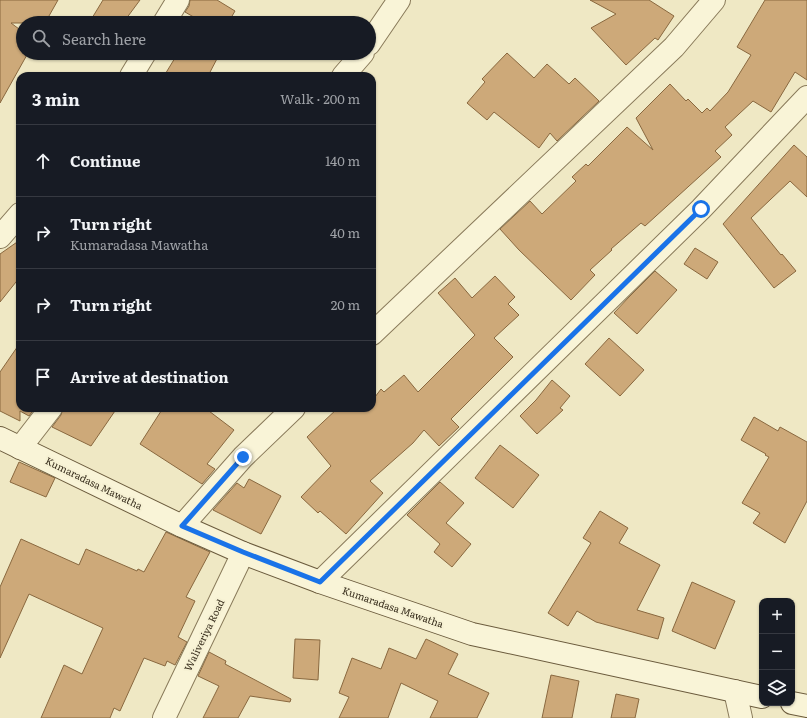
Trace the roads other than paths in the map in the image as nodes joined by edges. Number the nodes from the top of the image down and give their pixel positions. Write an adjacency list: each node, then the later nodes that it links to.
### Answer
1 (178, 0): 4 (street)
2 (399, 0): 5 (street)
3 (714, 0): 13 (street)
4 (168, 16)
5 (376, 34)
6 (141, 60): 8 (street)
7 (357, 60): 9 (street)
8 (133, 72)
9 (346, 72)
10 (807, 97): 20 (street)
11 (16, 219): 12 (street)
12 (0, 237)
13 (376, 330)
14 (47, 412): 17 (street)
15 (290, 412): 18 (street)
16 (0, 438): 17 (street, Kumaradasa Mawatha)
17 (20, 448): 18 (street, Kumaradasa Mawatha)
18 (182, 526): 19 (street, Kumaradasa Mawatha)
19 (243, 552): 20 (street, Kumaradasa Mawatha); 25 (street, Waliveriya Road)
20 (320, 582): 21 (street, Kumaradasa Mawatha)
21 (735, 692): 22 (street, Kumaradasa Mawatha); 26 (street)
22 (759, 696)
23 (795, 704): 24 (street)
24 (807, 706)
25 (164, 718)
26 (740, 718)

